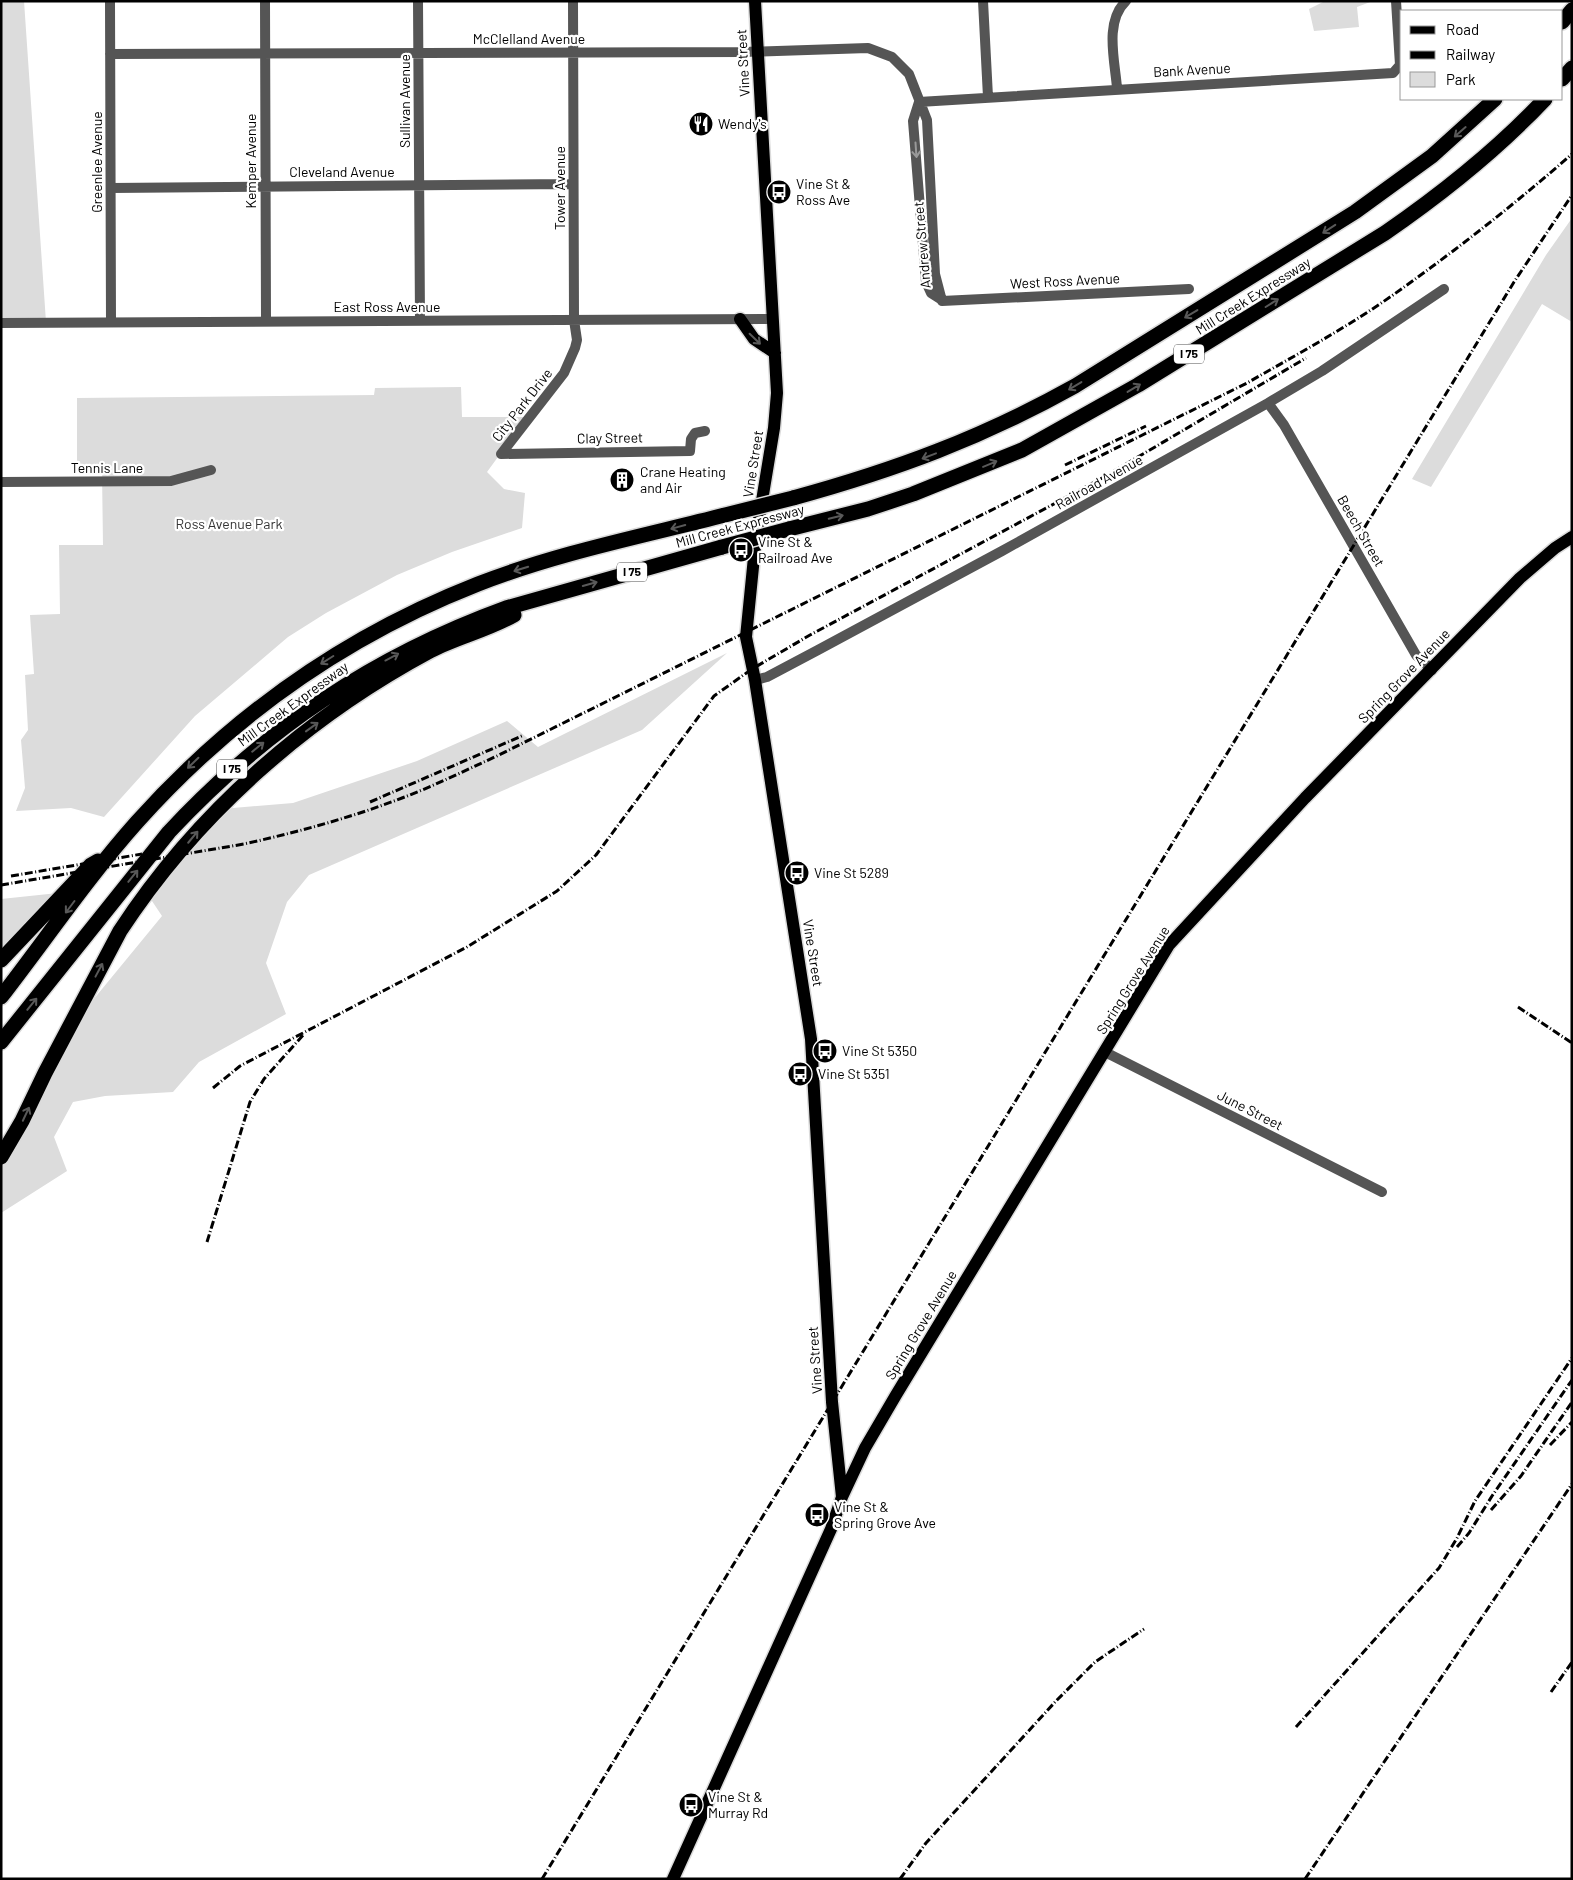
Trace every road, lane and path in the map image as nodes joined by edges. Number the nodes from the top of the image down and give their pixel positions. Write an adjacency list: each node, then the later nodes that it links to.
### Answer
1 (110, 1): 14 (street, Greenlee Avenue)
2 (265, 1): 12 (street, Kemper Avenue)
3 (418, 1): 15 (street, Sullivan Avenue)
4 (573, 1): 13 (street, Tower Avenue)
5 (755, 1): 11 (main road, Vine Street)
6 (983, 1): 19 (street)
7 (1126, 1): 18 (street)
8 (1396, 1): 18 (street, Bank Avenue)
9 (1572, 10): 10 (highway)
10 (1563, 21)
11 (757, 52): 13 (street, McClelland Avenue); 22 (street, McClelland Avenue); 31 (main road, Vine Street)
12 (265, 53): 14 (street, McClelland Avenue); 15 (street, McClelland Avenue); 25 (street, Kemper Avenue)
13 (574, 53): 15 (street, McClelland Avenue); 23 (street, Tower Avenue)
14 (110, 54): 26 (street, Greenlee Avenue)
15 (419, 54): 24 (street, Sullivan Avenue)
16 (1572, 68): 17 (highway)
17 (1563, 78)
18 (1117, 88): 19 (street, Bank Avenue)
19 (988, 97): 22 (street, Bank Avenue)
20 (1494, 100): 48 (highway, Mill Creek Expressway / I 75, one-way to 48, bridge)
21 (1544, 100): 45 (highway, Mill Creek Expressway / I 75, one-way to 21, bridge)
22 (919, 102): 29 (street, Andrew Street)
23 (573, 184): 24 (street, Cleveland Avenue); 32 (street, Tower Avenue)
24 (420, 186): 25 (street, Cleveland Avenue); 34 (street, Sullivan Avenue)
25 (265, 187): 26 (street, Cleveland Avenue); 33 (street, Kemper Avenue)
26 (111, 188): 35 (street, Greenlee Avenue)
27 (1189, 289): 29 (street, West Ross Avenue)
28 (1444, 289): 39 (street, Railroad Avenue)
29 (942, 301)
30 (740, 319): 31 (street, East Ross Avenue); 32 (street, East Ross Avenue); 37 (main road, one-way to 37)
31 (772, 319): 37 (main road, Vine Street)
32 (574, 320): 34 (street, East Ross Avenue); 38 (street, Tower Avenue)
33 (266, 321): 34 (street, East Ross Avenue); 35 (street, East Ross Avenue)
34 (420, 321)
35 (111, 322): 36 (street, East Ross Avenue)
36 (1, 323)
37 (775, 353): 47 (main road, Vine Street)
38 (564, 373): 41 (street, City Park Drive)
39 (1268, 403): 46 (street, Beech Street); 47 (street, Railroad Avenue)
40 (704, 431): 41 (street, Clay Street)
41 (501, 454)
42 (211, 470): 43 (street, Tennis Lane)
43 (1, 482)
44 (1572, 537): 46 (main road, Spring Grove Avenue)
45 (543, 598): 51 (highway, Mill Creek Expressway / I 75, one-way to 45); 53 (highway, one-way to 45)
46 (1432, 670): 52 (main road, Spring Grove Avenue)
47 (755, 680): 55 (main road, Vine Street)
48 (110, 854): 49 (highway); 50 (highway, Mill Creek Expressway / I 75, one-way to 50)
49 (1, 960)
50 (1, 997)
51 (1, 1042)
52 (1105, 1052): 54 (street, June Street); 55 (main road, Spring Grove Avenue)
53 (1, 1156)
54 (1382, 1192)
55 (842, 1497): 56 (main road, Vine Street)
56 (673, 1879)

